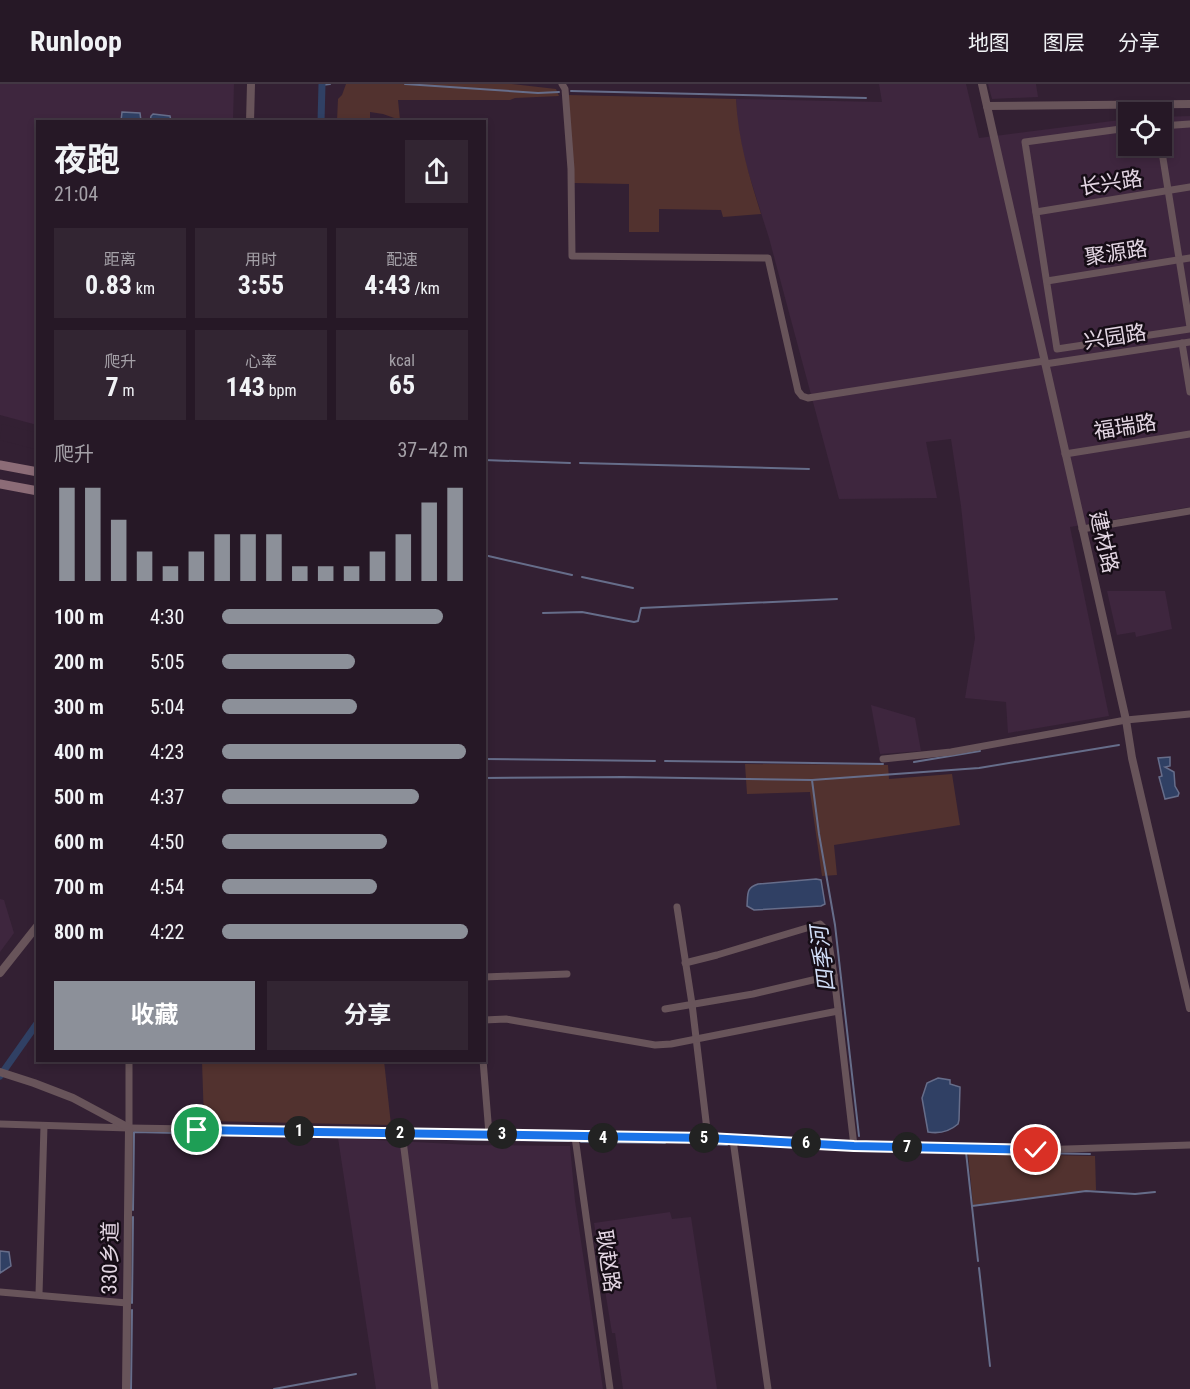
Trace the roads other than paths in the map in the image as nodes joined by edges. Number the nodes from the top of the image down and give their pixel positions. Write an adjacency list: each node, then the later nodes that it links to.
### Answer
1 (251, 84): 6 (street)
2 (562, 84): 19 (street, 兴园路)
3 (982, 84): 5 (street, 建材路)
4 (1190, 104): 5 (street)
5 (987, 106): 19 (street, 建材路)
6 (250, 120)
7 (1190, 124): 8 (street)
8 (1172, 125)
9 (1118, 129): 13 (street)
10 (1163, 156): 12 (street)
11 (1190, 187): 12 (street, 长兴路)
12 (1168, 191): 13 (street, 长兴路); 15 (street)
13 (1036, 212): 16 (street)
14 (1190, 258): 15 (street, 聚源路)
15 (1179, 260): 16 (street, 聚源路); 17 (street)
16 (1047, 281): 17 (street)
17 (1190, 328)
18 (1186, 342): 19 (street, 兴园路); 20 (street)
19 (1045, 363): 22 (street, 建材路)
20 (1190, 392)
21 (1190, 434): 22 (street, 福瑞路)
22 (1065, 454): 28 (street, 建材路)
23 (0, 465): 24 (main road)
24 (36, 472)
25 (0, 484): 26 (main road)
26 (36, 491)
27 (1190, 512): 28 (street)
28 (1082, 528): 30 (street, 建材路)
29 (1190, 714): 30 (street)
30 (1126, 720): 31 (street); 40 (street, 建材路)
31 (883, 759)
32 (677, 907): 34 (street)
33 (36, 928): 35 (street)
34 (685, 963): 37 (street); 39 (street)
35 (0, 973)
36 (567, 974): 38 (street)
37 (834, 975): 39 (street); 42 (street)
38 (486, 977)
39 (692, 1004): 41 (street); 44 (street)
40 (1190, 1008)
41 (665, 1009)
42 (838, 1011): 44 (street); 57 (street)
43 (486, 1020): 44 (street)
44 (696, 1038): 54 (street)
45 (129, 1062): 50 (street)
46 (483, 1062): 52 (street)
47 (0, 1072): 50 (street)
48 (0, 1124): 49 (street)
49 (44, 1126): 50 (street); 59 (street)
50 (129, 1128): 51 (street); 60 (street, 330乡道)
51 (402, 1133): 52 (street); 62 (street)
52 (489, 1134): 53 (street)
53 (574, 1137): 54 (street); 63 (street, 耿赵路)
54 (708, 1138): 55 (street)
55 (733, 1140): 57 (street); 64 (street)
56 (1190, 1145): 57 (street)
57 (854, 1146)
58 (0, 1292): 59 (street)
59 (39, 1294): 60 (street)
60 (127, 1303): 61 (street, 330乡道)
61 (126, 1389)
62 (435, 1389)
63 (610, 1389)
64 (768, 1389)

